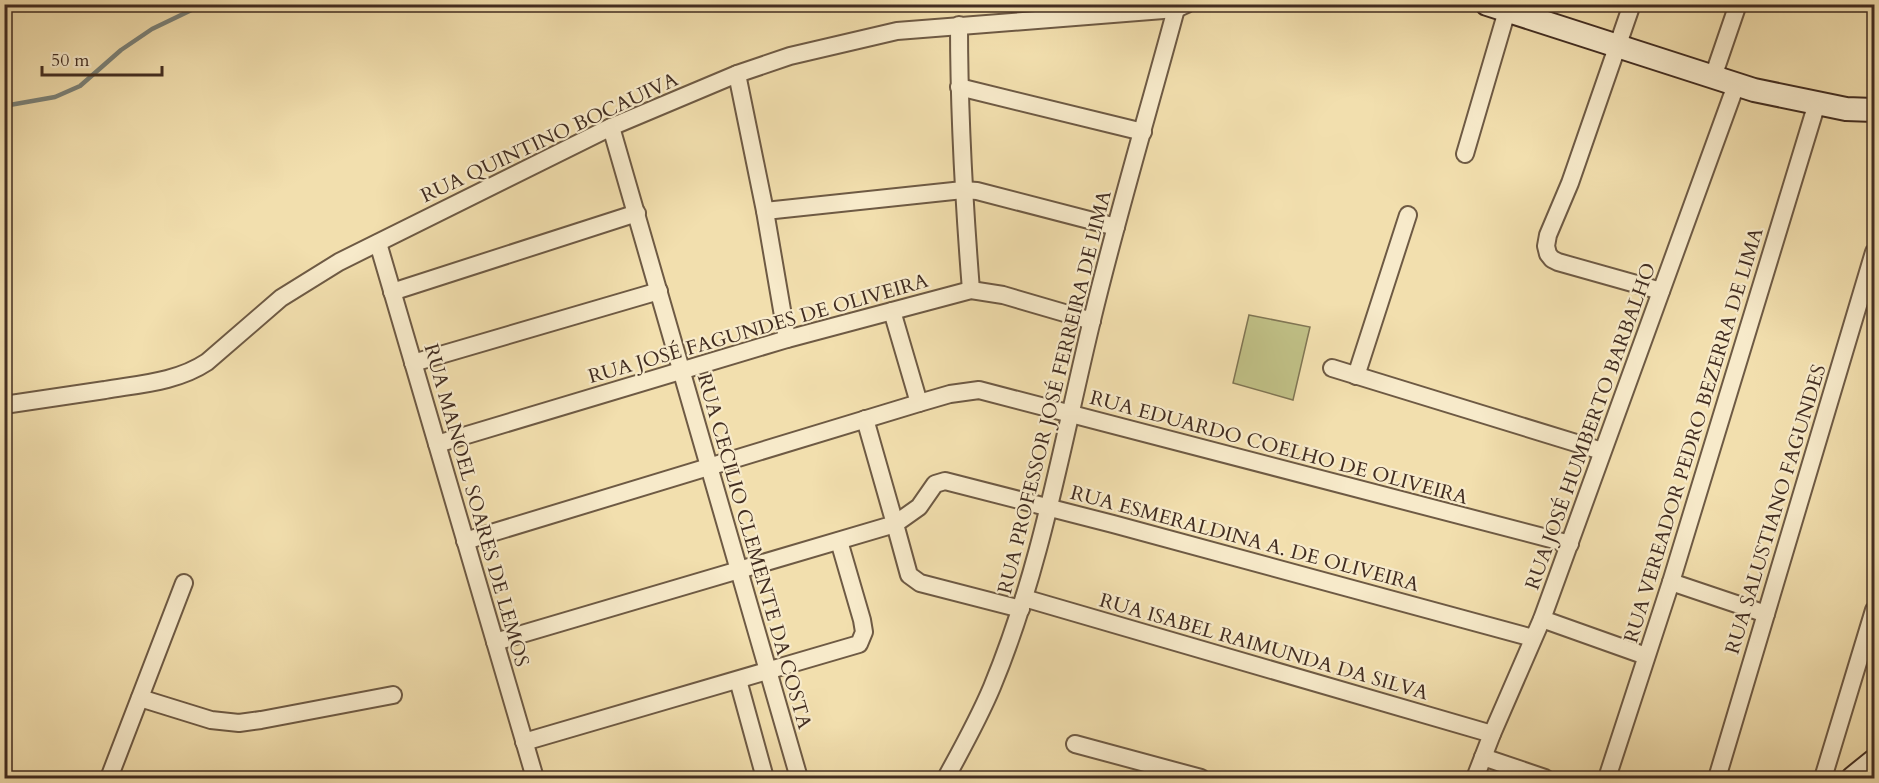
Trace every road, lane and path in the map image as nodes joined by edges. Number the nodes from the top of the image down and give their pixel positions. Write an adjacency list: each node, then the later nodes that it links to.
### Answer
1 (1632, 4): 6 (street)
2 (1738, 4): 8 (street)
3 (1501, 6): 6 (street); 15 (street)
4 (1182, 7): 5 (street, RUA QUINTINO BOCAUIVA); 14 (street, RUA PROFESSOR JOSÉ FERREIRA DE LIMA)
5 (959, 25): 7 (street, RUA QUINTINO BOCAUIVA); 10 (street)
6 (1618, 45): 8 (street); 25 (street)
7 (737, 74): 13 (street, RUA QUINTINO BOCAUIVA); 17 (street)
8 (1713, 77): 9 (street)
9 (1736, 85): 11 (street); 25 (street, RUA JOSÉ HUMBERTO BARBALHO)
10 (959, 87): 14 (street); 16 (street)
11 (1817, 103): 12 (street); 47 (street, RUA VEREADOR PEDRO BEZERRA DE LIMA)
12 (1875, 110)
13 (611, 127): 18 (street, RUA CECILIO CLEMENTE DA COSTA); 21 (street, RUA QUINTINO BOCAUIVA)
14 (1143, 132): 20 (street, RUA PROFESSOR JOSÉ FERREIRA DE LIMA)
15 (1465, 154)
16 (963, 190): 17 (street); 20 (street); 23 (street)
17 (765, 211): 29 (street)
18 (637, 213): 24 (street, RUA CECILIO CLEMENTE DA COSTA); 26 (street)
19 (1408, 215): 33 (street)
20 (1116, 227): 28 (street, RUA PROFESSOR JOSÉ FERREIRA DE LIMA)
21 (378, 243): 26 (street, RUA MANOEL SOARES DE LEMOS); 35 (street, RUA QUINTINO BOCAUIVA)
22 (1875, 252): 51 (street, RUA SALUSTIANO FAGUNDES)
23 (971, 290): 27 (street, RUA JOSÉ FAGUNDES DE OLIVEIRA); 28 (street, RUA JOSÉ FAGUNDES DE OLIVEIRA)
24 (659, 291): 30 (street); 32 (street, RUA CECILIO CLEMENTE DA COSTA)
25 (1661, 291): 39 (street, RUA JOSÉ HUMBERTO BARBALHO)
26 (392, 292): 30 (street, RUA MANOEL SOARES DE LEMOS)
27 (892, 310): 29 (street, RUA JOSÉ FAGUNDES DE OLIVEIRA); 34 (street)
28 (1092, 321): 36 (street, RUA PROFESSOR JOSÉ FERREIRA DE LIMA)
29 (787, 339): 32 (street, RUA JOSÉ FAGUNDES DE OLIVEIRA)
30 (413, 363): 38 (street, RUA MANOEL SOARES DE LEMOS)
31 (1332, 368): 33 (street)
32 (682, 371): 38 (street, RUA JOSÉ FAGUNDES DE OLIVEIRA); 40 (street, RUA CECILIO CLEMENTE DA COSTA)
33 (1356, 376): 39 (street)
34 (919, 403): 36 (street, RUA EDUARDO COELHO DE OLIVEIRA); 37 (street)
35 (4, 405)
36 (1072, 414): 41 (street, RUA PROFESSOR JOSÉ FERREIRA DE LIMA); 45 (street, RUA EDUARDO COELHO DE OLIVEIRA)
37 (865, 419): 40 (street); 42 (street, RUA ISABEL RAIMUNDA DA SILVA)
38 (437, 444): 43 (street, RUA MANOEL SOARES DE LEMOS)
39 (1602, 451): 45 (street, RUA JOSÉ HUMBERTO BARBALHO)
40 (709, 467): 43 (street); 46 (street, RUA CECILIO CLEMENTE DA COSTA)
41 (1050, 507): 42 (street, RUA ESMERALDINA A. DE OLIVEIRA); 49 (street, RUA PROFESSOR JOSÉ FERREIRA DE LIMA); 53 (street, RUA ESMERALDINA A. DE OLIVEIRA)
42 (895, 524): 44 (street); 49 (street, RUA ISABEL RAIMUNDA DA SILVA)
43 (465, 541): 54 (street, RUA MANOEL SOARES DE LEMOS)
44 (840, 541): 46 (street); 56 (street)
45 (1570, 544): 52 (street, RUA JOSÉ HUMBERTO BARBALHO)
46 (739, 570): 54 (street); 56 (street, RUA CECILIO CLEMENTE DA COSTA)
47 (1671, 582): 51 (street); 55 (street, RUA VEREADOR PEDRO BEZERRA DE LIMA)
48 (183, 583): 59 (street)
49 (1022, 603): 60 (street, RUA ISABEL RAIMUNDA DA SILVA); 69 (street, RUA PROFESSOR JOSÉ FERREIRA DE LIMA)
50 (1875, 610): 75 (street)
51 (1766, 614): 74 (street, RUA SALUSTIANO FAGUNDES)
52 (1542, 619): 53 (street, RUA JOSÉ HUMBERTO BARBALHO); 55 (street)
53 (1533, 638): 60 (street, RUA JOSÉ HUMBERTO BARBALHO)
54 (495, 642): 61 (street, RUA MANOEL SOARES DE LEMOS)
55 (1646, 656): 73 (street, RUA VEREADOR PEDRO BEZERRA DE LIMA)
56 (768, 672): 57 (street); 68 (street, RUA CECILIO CLEMENTE DA COSTA)
57 (738, 681): 61 (street); 67 (street)
58 (393, 695): 59 (street)
59 (140, 698): 65 (street)
60 (1492, 734): 63 (street, RUA JOSÉ HUMBERTO BARBALHO)
61 (524, 741): 66 (street, RUA MANOEL SOARES DE LEMOS)
62 (1075, 744): 70 (street)
63 (1483, 757): 71 (street, RUA JOSÉ HUMBERTO BARBALHO); 72 (street)
64 (1875, 761): 76 (street)
65 (110, 778)
66 (535, 778)
67 (765, 778)
68 (799, 778)
69 (945, 778)
70 (1201, 778)
71 (1475, 778)
72 (1545, 778)
73 (1607, 778)
74 (1717, 778)
75 (1823, 778)
76 (1853, 778)

